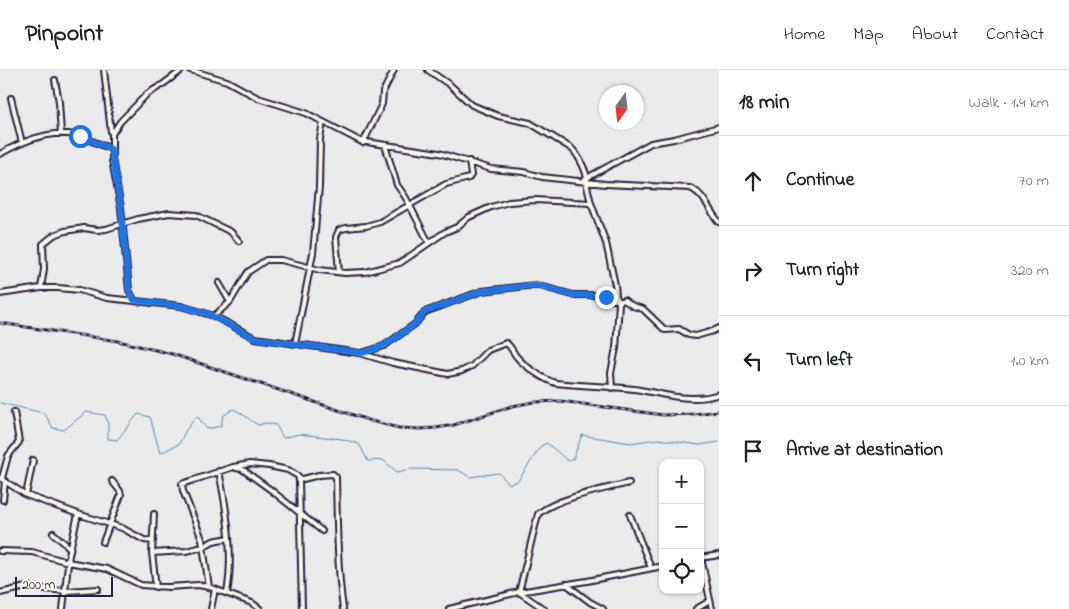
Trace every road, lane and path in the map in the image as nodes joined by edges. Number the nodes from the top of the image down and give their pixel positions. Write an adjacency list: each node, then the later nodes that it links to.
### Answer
1 (104, 70): 12 (street)
2 (182, 70): 12 (street)
3 (190, 70): 6 (street)
4 (394, 70): 13 (street)
5 (428, 70): 19 (street)
6 (204, 71): 9 (street)
7 (55, 80): 11 (street)
8 (11, 98): 14 (street)
9 (323, 122): 13 (street); 26 (street)
10 (719, 128): 19 (street)
11 (62, 134): 14 (street); 16 (street)
12 (112, 134): 16 (street)
13 (363, 143): 15 (street)
14 (22, 144): 17 (street)
15 (385, 145): 18 (street); 21 (street)
16 (111, 149): 23 (street)
17 (0, 154)
18 (469, 161): 19 (street); 21 (street)
19 (586, 180): 20 (street); 22 (street)
20 (590, 203): 25 (street); 34 (street)
21 (409, 205): 25 (street); 27 (street)
22 (719, 222)
23 (123, 223): 24 (street); 29 (street); 30 (street)
24 (239, 241)
25 (429, 243): 27 (street)
26 (310, 267): 27 (street); 35 (street); 38 (street)
27 (339, 272)
28 (219, 283): 35 (street)
29 (41, 288): 31 (street); 32 (street)
30 (129, 290): 32 (street); 33 (street)
31 (0, 294)
32 (119, 299): 33 (street)
33 (134, 300): 36 (street)
34 (619, 301): 37 (street); 39 (street); 40 (street)
35 (230, 302): 36 (street)
36 (214, 316): 38 (street)
37 (719, 328)
38 (295, 344): 39 (street)
39 (359, 353): 40 (street)
40 (612, 388): 41 (street)
41 (719, 394)
42 (14, 412): 46 (street)
43 (33, 460): 50 (street)
44 (234, 467): 45 (street); 47 (street); 52 (street)
45 (219, 471): 59 (street); 62 (street)
46 (2, 479): 50 (street); 51 (street)
47 (299, 480): 52 (street); 86 (street)
48 (112, 481): 56 (street)
49 (629, 483): 78 (street)
50 (26, 495): 53 (street)
51 (3, 500)
52 (299, 512): 57 (street); 85 (street)
53 (78, 514): 56 (street); 63 (street)
54 (154, 514): 60 (street)
55 (630, 515): 70 (street)
56 (111, 524): 60 (street); 61 (street)
57 (322, 531)
58 (53, 532): 63 (street)
59 (229, 538): 62 (street); 80 (street)
60 (153, 541): 65 (street)
61 (103, 542)
62 (203, 547): 65 (street); 74 (street)
63 (70, 548): 68 (street)
64 (0, 551): 68 (street)
65 (152, 553): 73 (street)
66 (719, 555): 67 (street)
67 (704, 558)
68 (68, 562): 73 (street); 77 (street)
69 (659, 567): 70 (street)
70 (651, 568): 72 (street)
71 (704, 572): 81 (street)
72 (566, 584): 78 (street); 89 (street)
73 (156, 587): 74 (street)
74 (209, 587): 76 (street)
75 (98, 589): 77 (street)
76 (215, 589): 80 (street); 83 (street)
77 (66, 591): 79 (street); 82 (street)
78 (519, 592): 87 (street); 88 (street)
79 (0, 593)
80 (227, 594): 84 (street)
81 (710, 601): 90 (street); 91 (street)
82 (63, 609)
83 (210, 609)
84 (260, 609)
85 (302, 609)
86 (344, 609)
87 (449, 609)
88 (544, 609)
89 (604, 609)
90 (696, 609)
91 (712, 609)

